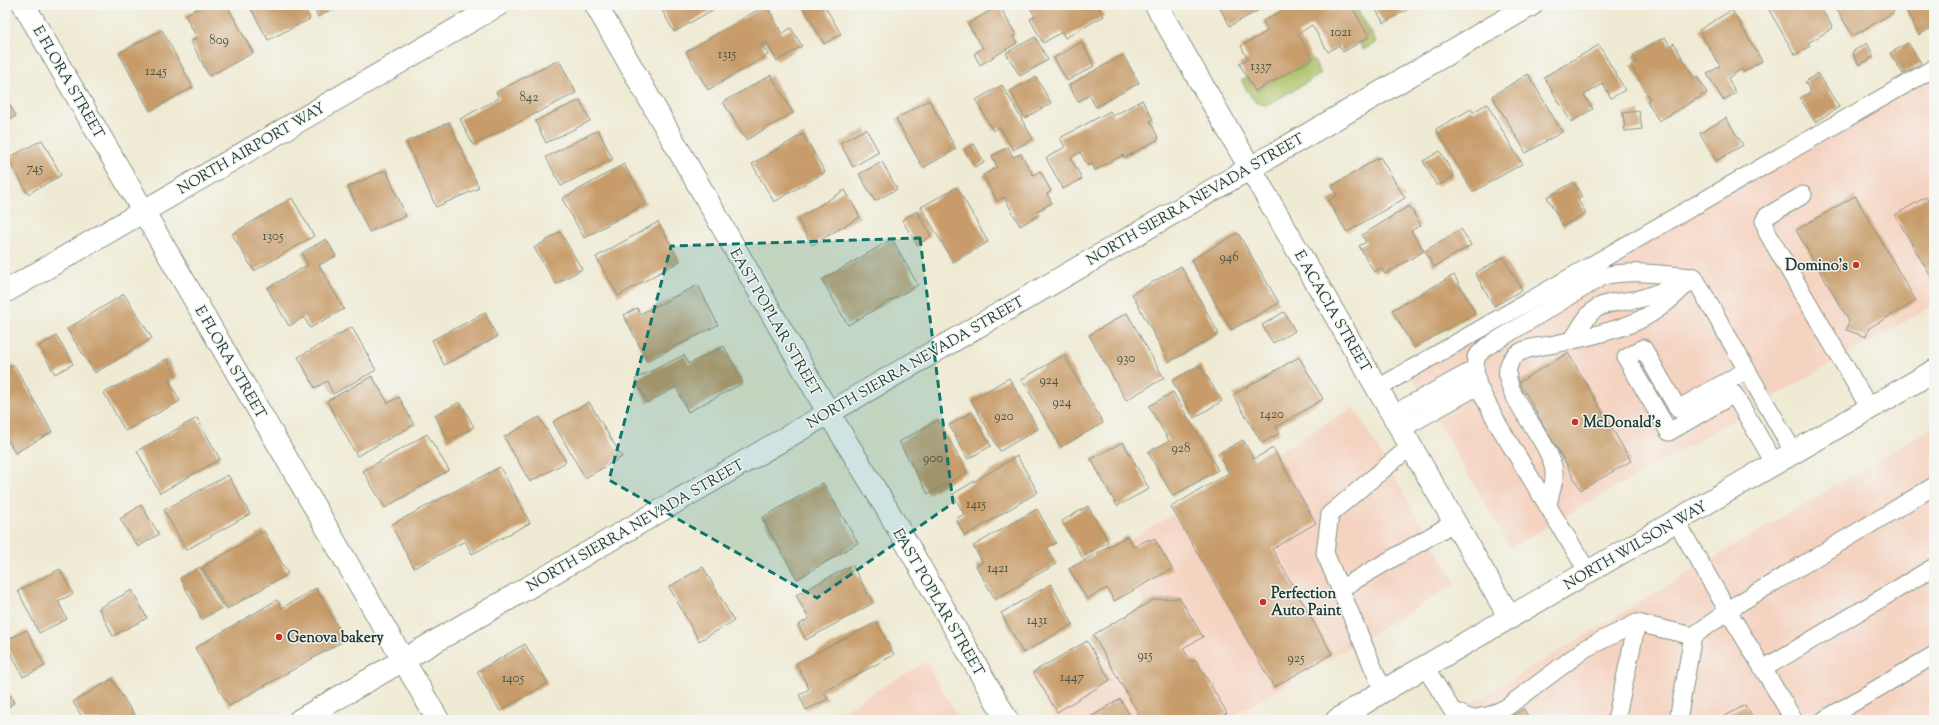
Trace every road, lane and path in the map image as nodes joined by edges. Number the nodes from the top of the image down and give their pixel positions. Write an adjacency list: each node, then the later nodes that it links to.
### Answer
1 (24, 5): 9 (street, E FLORA STREET)
2 (498, 5): 9 (street, NORTH AIRPORT WAY)
3 (596, 5): 19 (street, EAST POPLAR STREET)
4 (1156, 5): 7 (street, E ACACIA STREET)
5 (1531, 5): 7 (street, NORTH SIERRA NEVADA STREET)
6 (1934, 68): 17 (lane)
7 (1250, 167): 17 (street, E ACACIA STREET); 19 (street, NORTH SIERRA NEVADA STREET)
8 (1803, 195): 18 (lane)
9 (144, 211): 11 (street, NORTH AIRPORT WAY); 35 (street, E FLORA STREET)
10 (1694, 277): 12 (lane); 12 (lane); 13 (lane); 14 (lane)
11 (5, 292)
12 (1572, 340): 24 (lane)
13 (1475, 370): 16 (lane); 20 (lane)
14 (1747, 370): 21 (lane); 22 (lane)
15 (1934, 371): 18 (street, NORTH WILSON WAY)
16 (1478, 386): 20 (lane); 24 (lane)
17 (1378, 388): 20 (street, E ACACIA STREET)
18 (1870, 409): 21 (street, NORTH WILSON WAY)
19 (828, 412): 35 (street, NORTH SIERRA NEVADA STREET); 42 (street, EAST POPLAR STREET)
20 (1402, 430): 26 (street, E ACACIA STREET); 29 (lane)
21 (1794, 453): 22 (street, NORTH WILSON WAY)
22 (1775, 464): 25 (street, NORTH WILSON WAY)
23 (1934, 486): 30 (lane)
24 (1548, 504): 28 (lane)
25 (1676, 521): 28 (street, NORTH WILSON WAY); 30 (lane)
26 (1455, 522): 29 (lane); 31 (street, E ACACIA STREET)
27 (1934, 568): 37 (lane)
28 (1588, 572): 31 (street, NORTH WILSON WAY)
29 (1340, 590): 38 (lane)
30 (1728, 611): 33 (lane); 37 (lane)
31 (1510, 618): 36 (street, NORTH WILSON WAY)
32 (1637, 623): 33 (lane); 39 (lane); 44 (lane)
33 (1693, 636): 45 (lane)
34 (1934, 655): 47 (lane)
35 (404, 661): 40 (street, NORTH SIERRA NEVADA STREET); 41 (street, E FLORA STREET)
36 (1425, 667): 38 (street, NORTH WILSON WAY); 39 (lane)
37 (1763, 669): 46 (lane)
38 (1383, 691): 43 (street, NORTH WILSON WAY)
39 (1471, 719)
40 (300, 720)
41 (438, 720)
42 (1007, 720)
43 (1337, 720)
44 (1616, 720)
45 (1678, 720)
46 (1794, 720)
47 (1824, 720)

